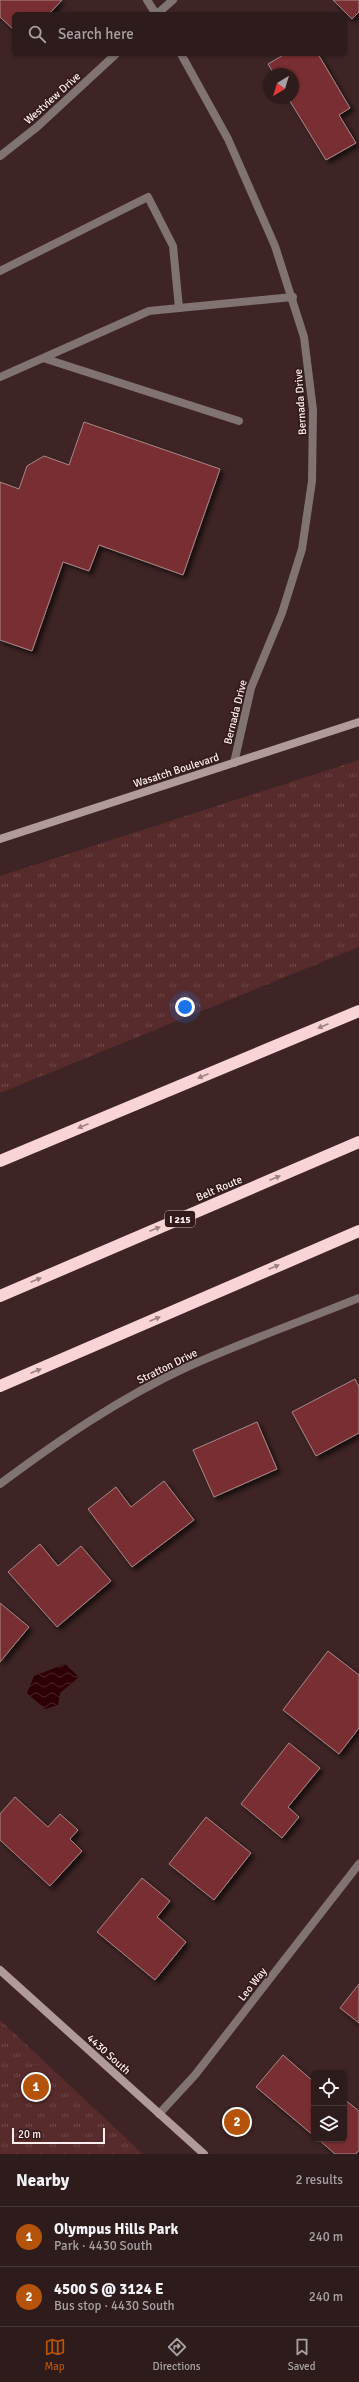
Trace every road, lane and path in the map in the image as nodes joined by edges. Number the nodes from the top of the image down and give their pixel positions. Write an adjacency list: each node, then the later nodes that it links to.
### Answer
1 (147, 0): 3 (street)
2 (173, 0): 4 (street)
3 (156, 12)
4 (159, 12)
5 (114, 56): 7 (street, Westview Drive)
6 (182, 56): 9 (street, Bernada Drive)
7 (0, 156)
8 (0, 271): 10 (street)
9 (293, 297): 10 (street); 15 (street, Bernada Drive)
10 (179, 308): 11 (street)
11 (42, 358): 12 (street); 13 (street)
12 (0, 377)
13 (239, 421)
14 (359, 722): 15 (street, Wasatch Boulevard)
15 (234, 763): 16 (street, Wasatch Boulevard)
16 (0, 839)
17 (359, 1011): 19 (highway, one-way to 19)
18 (359, 1142): 21 (highway, Belt Route / I 215, one-way to 18)
19 (0, 1161)
20 (359, 1231): 23 (highway, one-way to 20)
21 (0, 1296)
22 (359, 1298): 24 (street, Stratton Drive)
23 (0, 1386)
24 (0, 1484)
25 (359, 1864): 27 (street, Leo Way)
26 (0, 1970): 27 (street, 4430 South)
27 (159, 2114): 28 (street, 4430 South)
28 (204, 2154)

